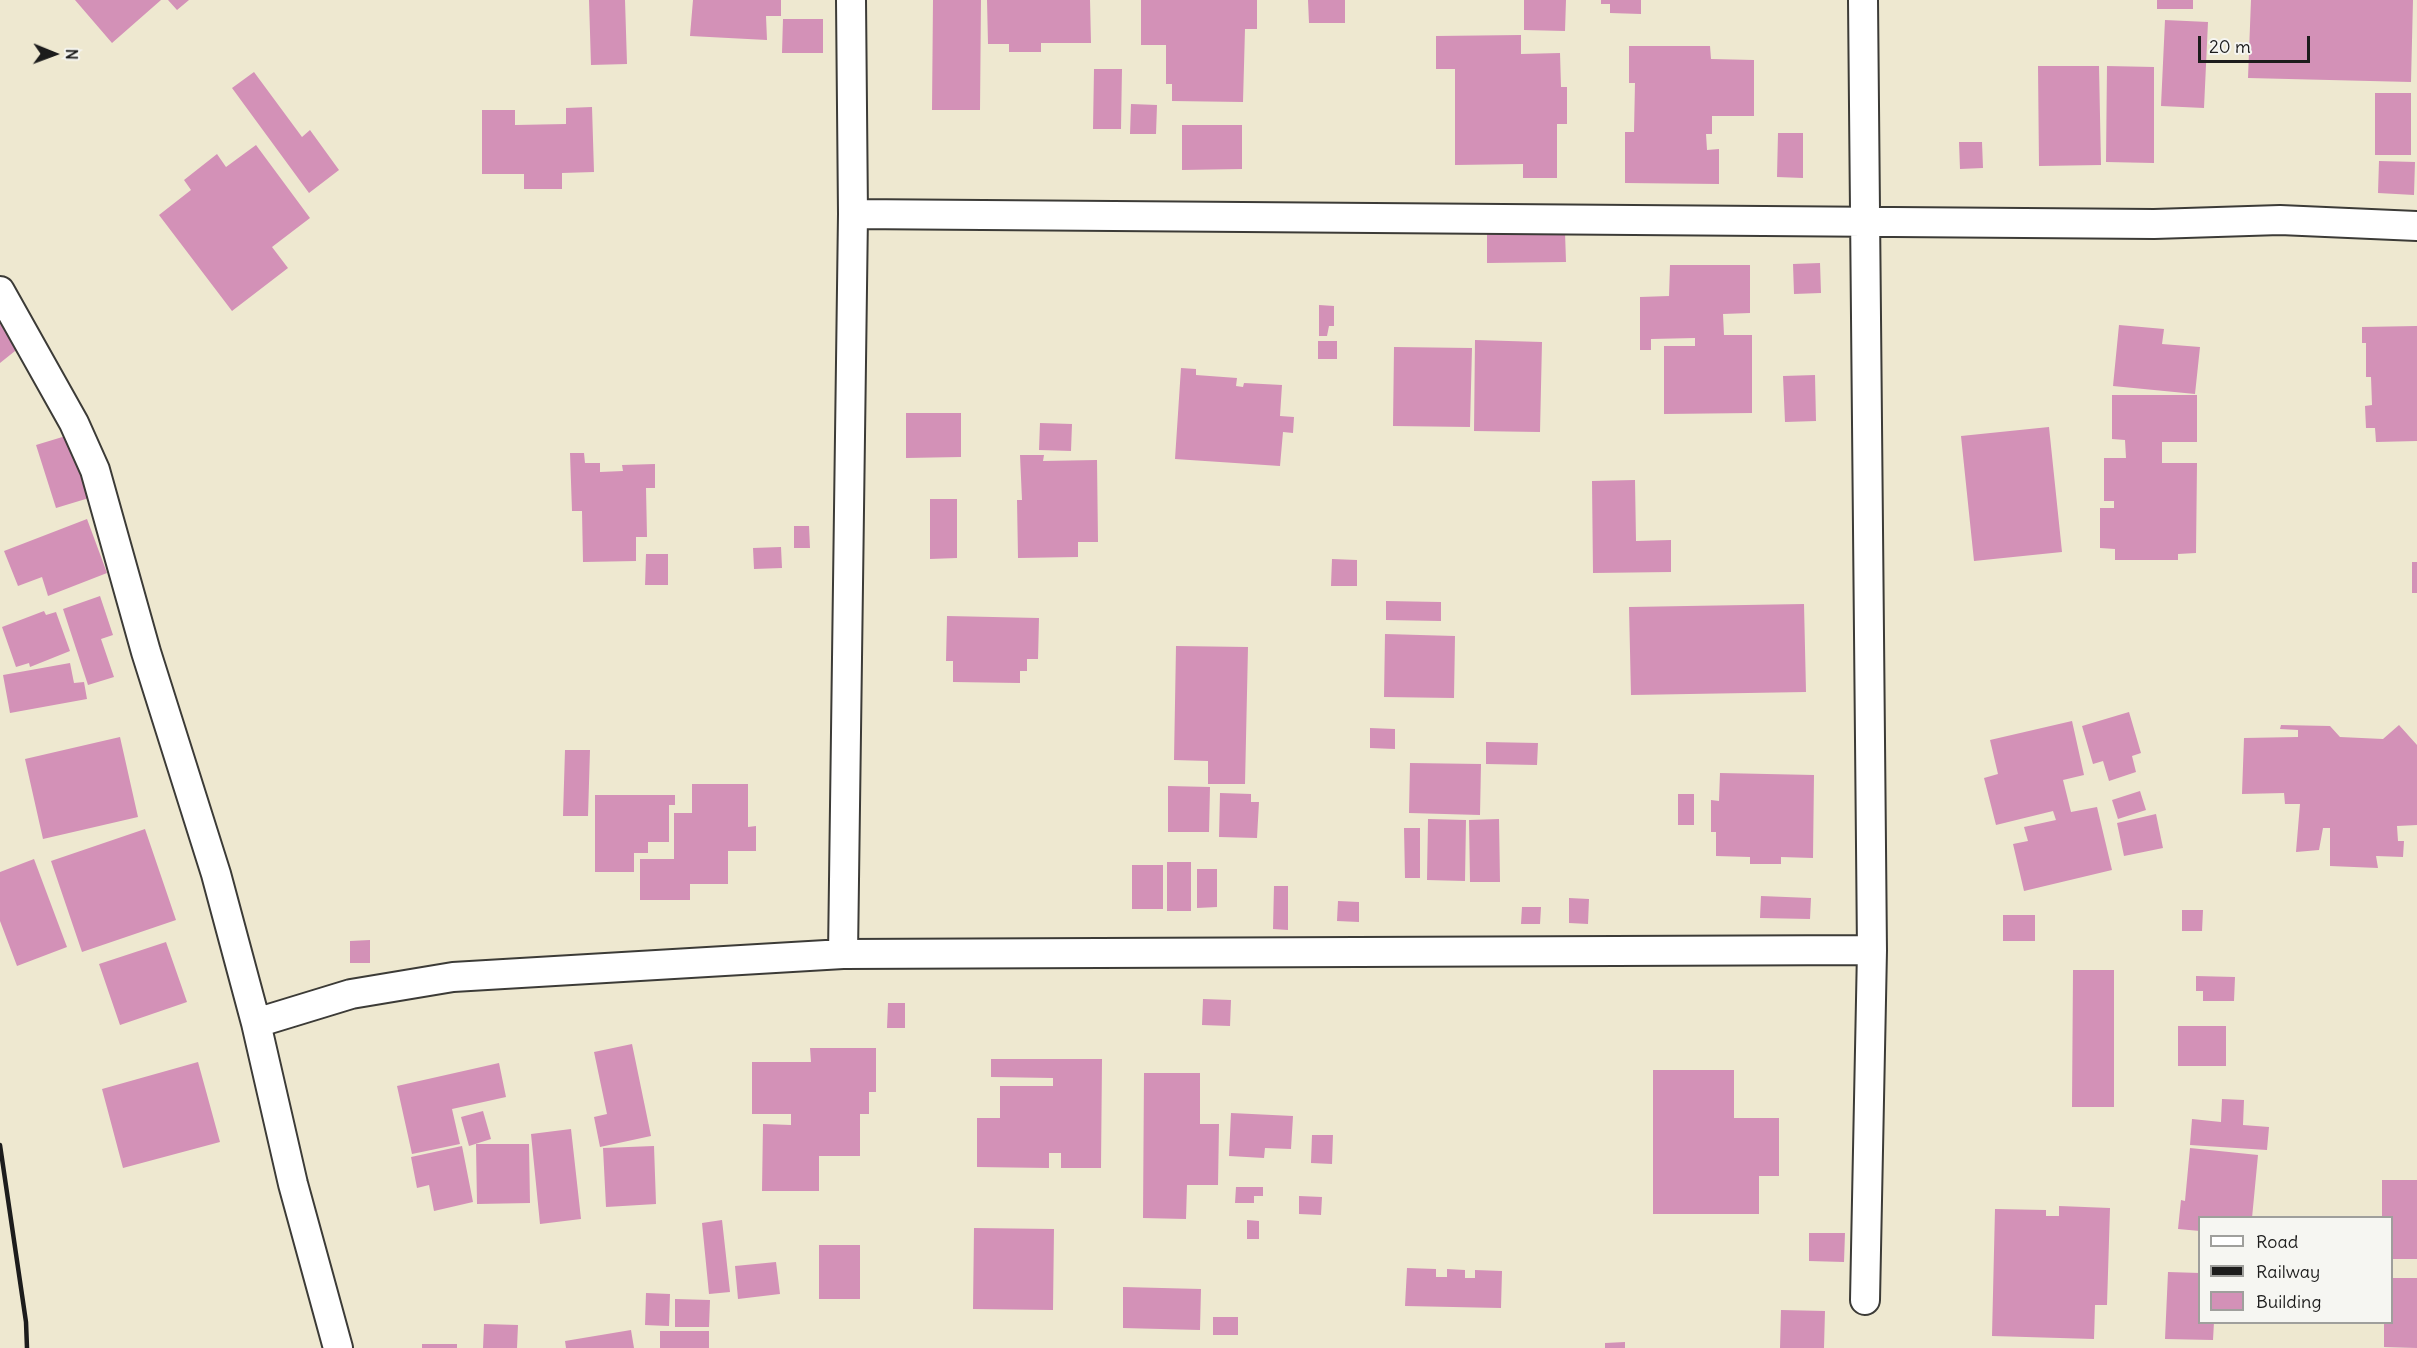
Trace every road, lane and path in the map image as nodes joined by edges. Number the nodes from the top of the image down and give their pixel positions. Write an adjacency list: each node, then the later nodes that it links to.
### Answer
1 (850, 0): 3 (street)
2 (1863, 0): 4 (street)
3 (854, 214): 4 (street); 8 (street)
4 (1866, 222): 5 (street); 7 (street)
5 (2417, 226)
6 (0, 291): 9 (street)
7 (1872, 951): 8 (street); 10 (street)
8 (843, 954): 9 (street)
9 (256, 1023): 11 (street)
10 (1865, 1300)
11 (338, 1348)

